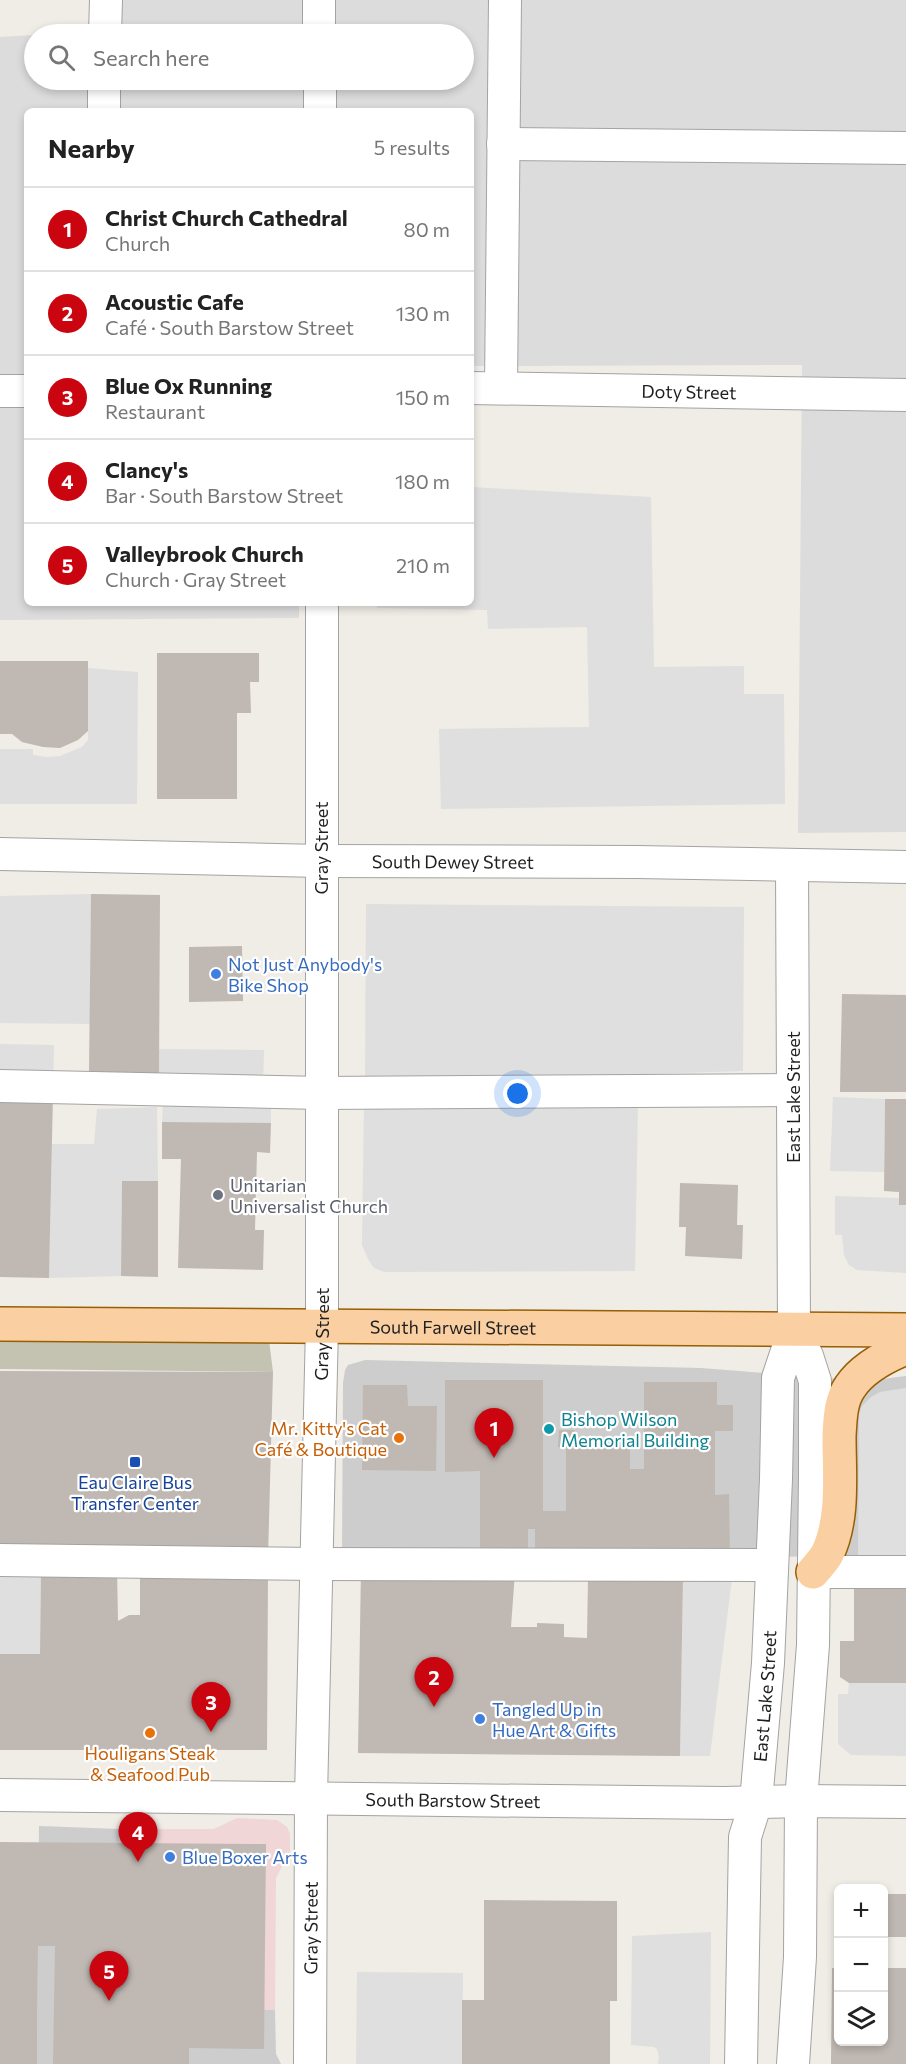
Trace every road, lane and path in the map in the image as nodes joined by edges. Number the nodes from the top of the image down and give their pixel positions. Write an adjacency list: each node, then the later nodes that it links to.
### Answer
1 (106, 0): 4 (street)
2 (319, 0): 5 (street)
3 (505, 0): 10 (street)
4 (105, 24)
5 (319, 24)
6 (104, 90): 8 (street)
7 (320, 90): 9 (street)
8 (104, 108)
9 (320, 108)
10 (503, 144): 11 (street); 12 (street)
11 (906, 148)
12 (486, 388): 15 (street, Doty Street)
13 (0, 391): 14 (street)
14 (24, 391)
15 (906, 394)
16 (322, 606): 18 (street, Gray Street)
17 (0, 854): 18 (street, South Dewey Street)
18 (321, 861): 19 (street, South Dewey Street); 23 (street, Gray Street)
19 (792, 865): 20 (street, South Dewey Street); 22 (street, East Lake Street)
20 (906, 867)
21 (0, 1086): 23 (street)
22 (793, 1090): 23 (street); 26 (street, East Lake Street)
23 (321, 1093): 25 (street, Gray Street)
24 (0, 1324): 25 (main road, South Farwell Street)
25 (322, 1326): 26 (main road, South Farwell Street); 30 (street, Gray Street)
26 (794, 1330): 27 (main road, South Farwell Street); 31 (street, East Lake Street); 32 (street, East Lake Street)
27 (906, 1330)
28 (906, 1348): 32 (main road)
29 (0, 1560): 30 (street)
30 (316, 1564): 31 (street); 35 (street, Gray Street)
31 (772, 1565): 37 (street, East Lake Street)
32 (813, 1572): 33 (street); 36 (street, East Lake Street)
33 (906, 1572)
34 (0, 1795): 35 (street, South Barstow Street)
35 (311, 1797): 37 (street, South Barstow Street); 39 (street, Gray Street)
36 (801, 1801): 37 (street, South Barstow Street); 38 (street, South Barstow Street); 41 (street, East Lake Street)
37 (756, 1802): 40 (street, East Lake Street)
38 (906, 1802)
39 (310, 2064)
40 (741, 2064)
41 (794, 2064)

